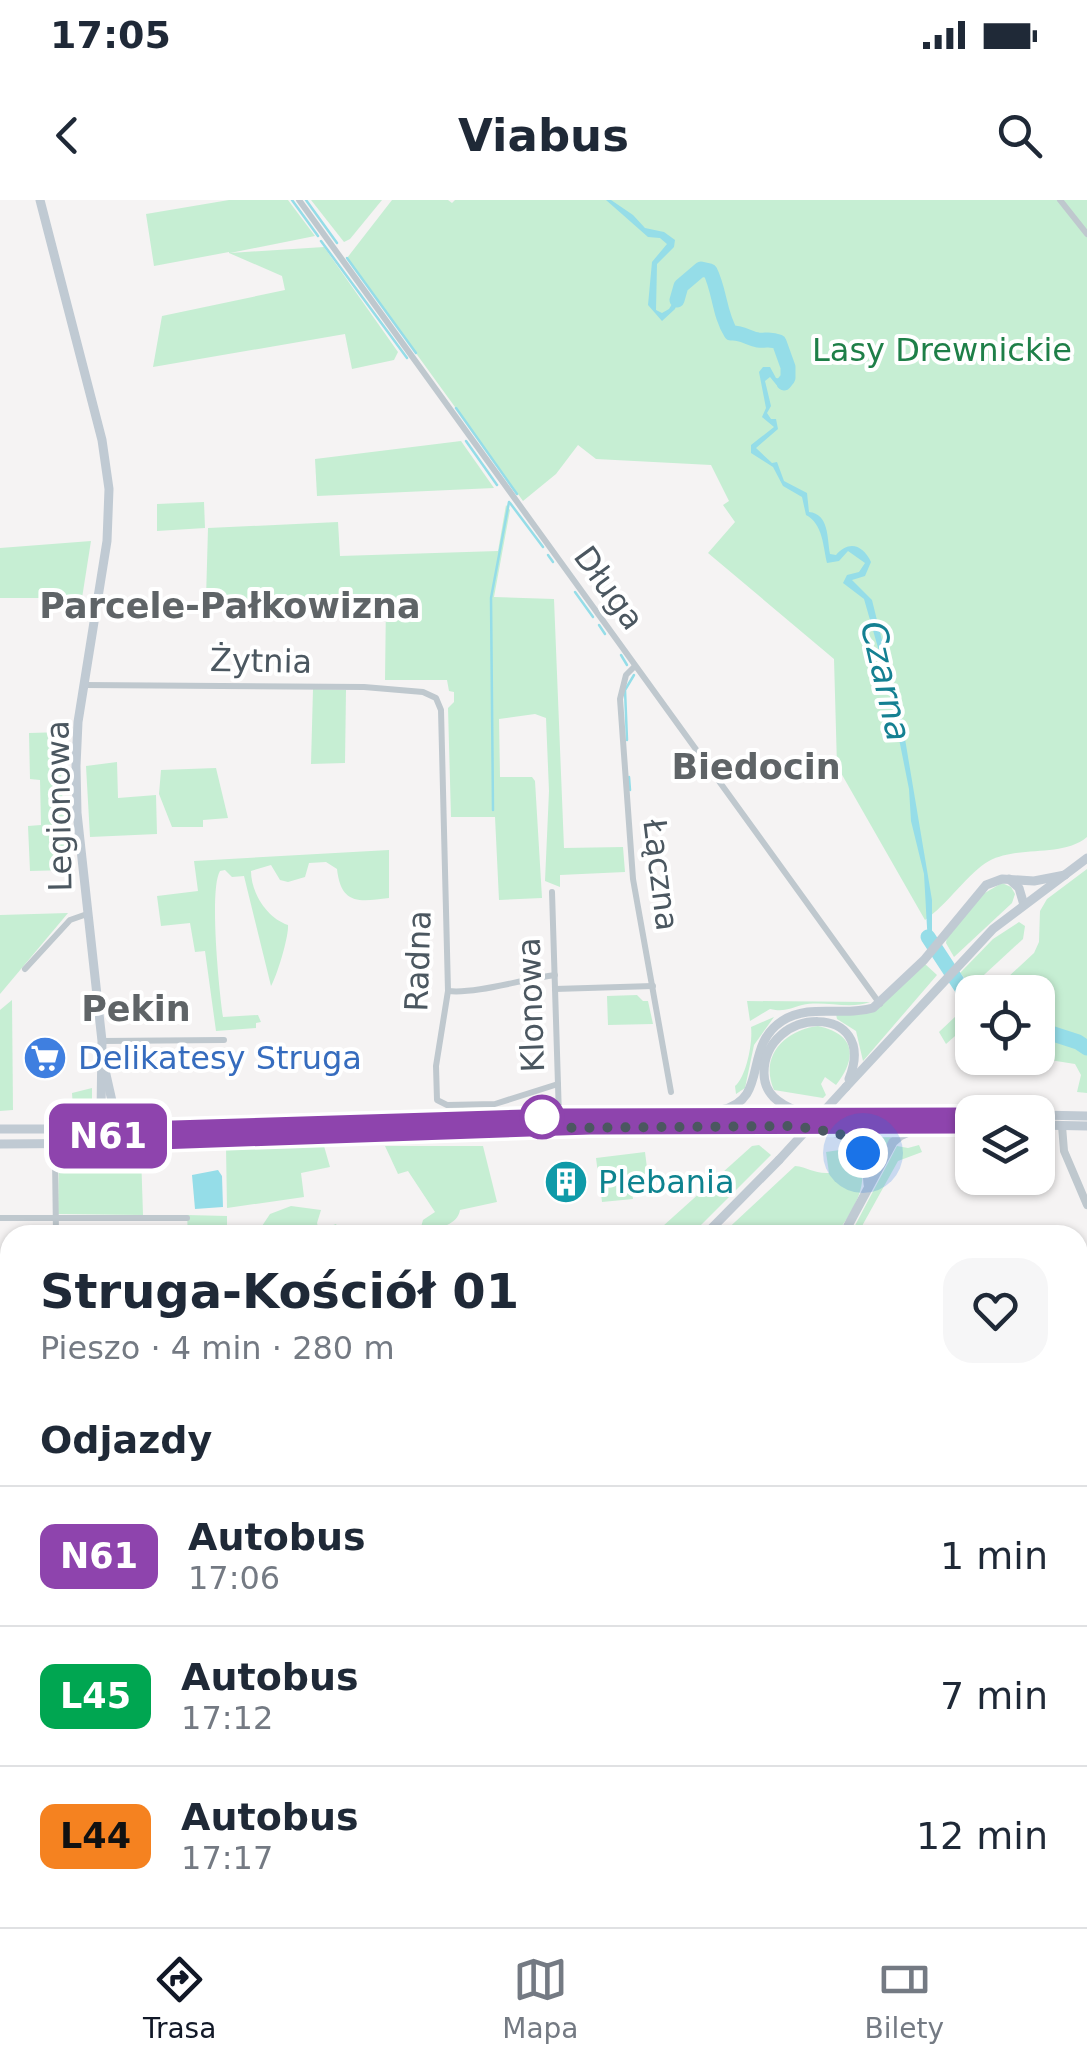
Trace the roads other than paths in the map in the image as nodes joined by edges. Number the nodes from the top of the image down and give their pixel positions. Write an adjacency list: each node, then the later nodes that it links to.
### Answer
1 (40, 200): 6 (main road, Legionowa)
2 (299, 200): 5 (street, Długa)
3 (1060, 200): 4 (street)
4 (1087, 234)
5 (635, 666): 16 (street, Łączna); 19 (street, Długa)
6 (84, 685): 7 (street, Żytnia); 13 (main road, Legionowa)
7 (436, 698): 18 (street, Radna)
8 (1087, 858): 9 (main road)
9 (1065, 875): 10 (main road); 12 (main road)
10 (1009, 879): 12 (main road); 19 (main road)
11 (552, 892): 15 (street, Klonowa)
12 (1024, 905): 23 (main road)
13 (87, 914): 14 (street); 21 (main road, Legionowa)
14 (26, 969)
15 (555, 975): 17 (street, Klonowa); 18 (street)
16 (652, 986): 17 (street); 24 (street, Łączna)
17 (555, 989): 22 (street, Klonowa)
18 (448, 991): 22 (street, Radna)
19 (880, 1004): 26 (main road)
20 (224, 1040): 21 (street)
21 (102, 1041): 38 (main road, Legionowa)
22 (558, 1084): 29 (street, Klonowa)
23 (846, 1087): 25 (main road); 48 (main road, bridge)
24 (671, 1092)
25 (810, 1114): 26 (main road); 27 (main road)
26 (699, 1115): 29 (main road)
27 (955, 1115)
28 (1055, 1115): 30 (main road)
29 (559, 1116): 38 (main road)
30 (1087, 1116)
31 (794, 1126): 32 (main road); 39 (main road); 42 (main road)
32 (923, 1126): 33 (main road); 42 (main road)
33 (955, 1126)
34 (1055, 1126): 35 (main road)
35 (1062, 1126): 36 (main road); 43 (street)
36 (1087, 1126)
37 (0, 1129): 38 (main road)
38 (107, 1130): 39 (main road, Legionowa)
39 (108, 1143): 40 (main road)
40 (0, 1144)
41 (55, 1158): 45 (street)
42 (868, 1186): 49 (main road)
43 (1087, 1204)
44 (0, 1218): 45 (street)
45 (56, 1218): 46 (street); 47 (street)
46 (187, 1218)
47 (56, 1225)
48 (714, 1225)
49 (847, 1225)

